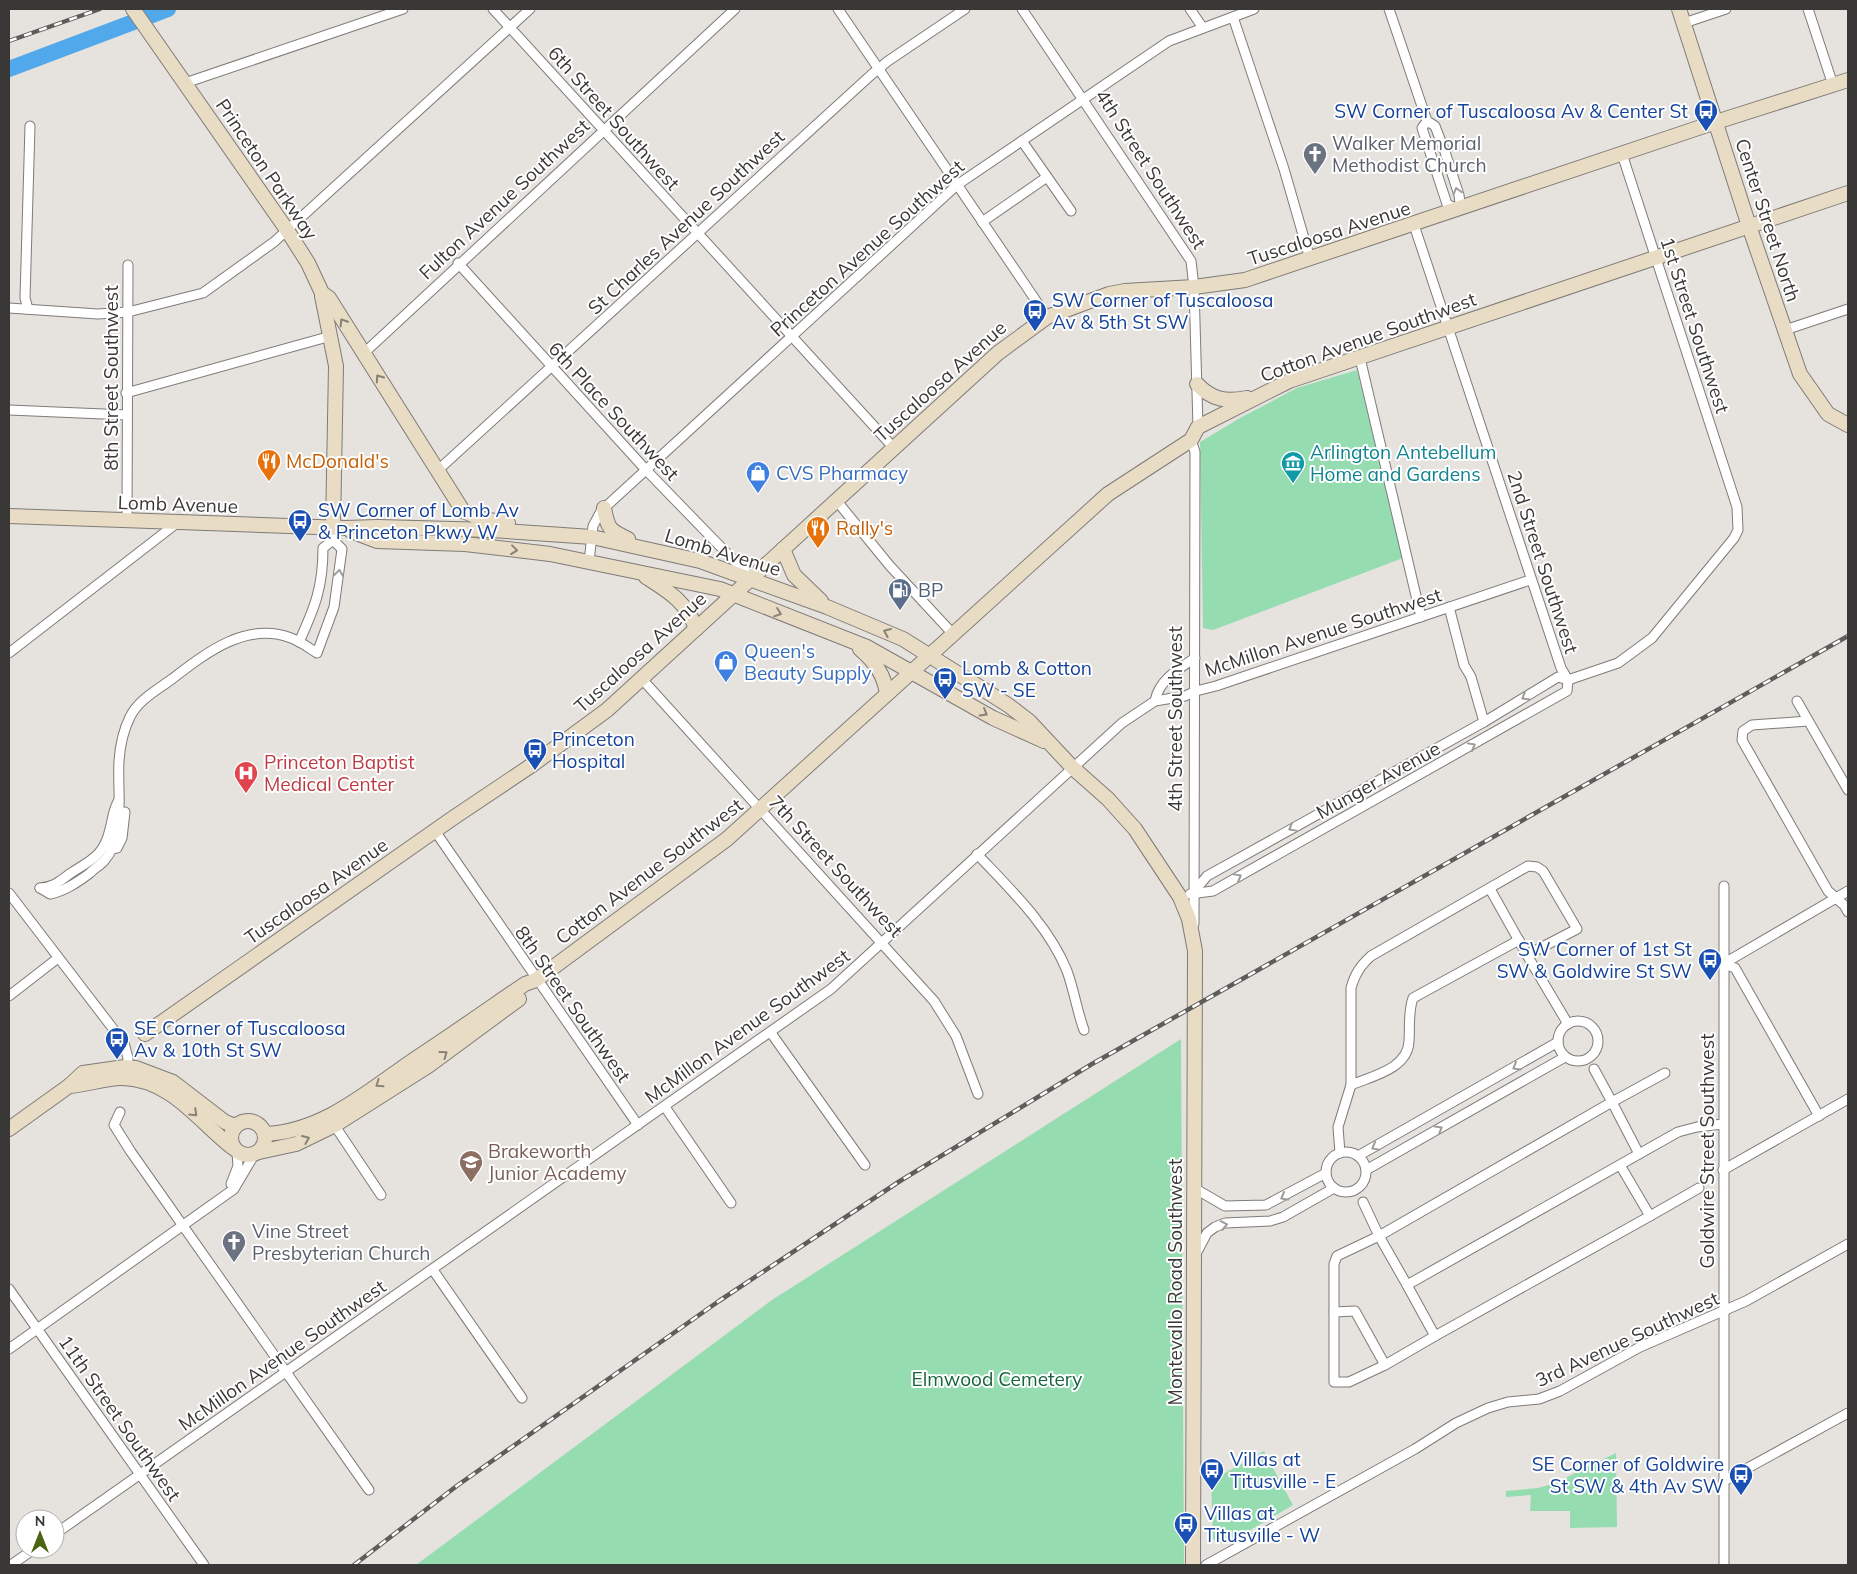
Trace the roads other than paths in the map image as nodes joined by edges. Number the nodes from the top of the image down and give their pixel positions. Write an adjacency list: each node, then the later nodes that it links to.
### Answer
1 (133, 9): 21 (street, Princeton Parkway)
2 (403, 9): 21 (street)
3 (493, 9): 17 (street, 6th Street Southwest)
4 (530, 9): 17 (street)
5 (734, 9): 27 (street, Fulton Avenue Southwest)
6 (838, 9): 19 (street)
7 (966, 9): 19 (street, St Charles Avenue Southwest)
8 (1022, 9): 23 (street, 4th Street Southwest)
9 (1190, 9): 18 (street)
10 (1254, 9): 15 (street, Princeton Avenue Southwest)
11 (1389, 9): 24 (street)
12 (1679, 9): 16 (street, Center Street North)
13 (1726, 9): 16 (street)
14 (1808, 9): 22 (street)
15 (1233, 17): 18 (street, Princeton Avenue Southwest); 41 (street)
16 (1684, 23): 25 (street, Center Street North)
17 (509, 28): 27 (street, 6th Street Southwest); 38 (street)
18 (1203, 28): 23 (street, Princeton Avenue Southwest)
19 (878, 69): 31 (street); 39 (street, St Charles Avenue Southwest)
20 (1848, 80): 22 (street, Tuscaloosa Avenue)
21 (185, 83): 38 (street, Princeton Parkway)
22 (1833, 85): 25 (street, Tuscaloosa Avenue)
23 (1084, 101): 28 (street, Princeton Avenue Southwest); 44 (street, 4th Street Southwest)
24 (1427, 121): 33 (street, one-way to 24); 33 (street)
25 (1716, 122): 29 (street, Tuscaloosa Avenue); 37 (street, Center Street North)
26 (30, 126): 47 (street)
27 (603, 130): 39 (street, 6th Street Southwest); 42 (street, Fulton Avenue Southwest)
28 (1022, 141): 30 (street); 31 (street, Princeton Avenue Southwest)
29 (1622, 154): 33 (street, Tuscaloosa Avenue); 40 (street, 1st Street Southwest)
30 (1047, 177): 34 (street); 35 (street)
31 (957, 185): 35 (street); 54 (street, Princeton Avenue Southwest)
32 (1848, 193): 37 (street, Cotton Avenue Southwest)
33 (1457, 209): 36 (street, Tuscaloosa Avenue)
34 (1071, 211)
35 (982, 222): 50 (street)
36 (1414, 225): 41 (street, Tuscaloosa Avenue); 51 (street, 2nd Street Southwest)
37 (1749, 226): 40 (street, Cotton Avenue Southwest); 52 (street, Center Street North)
38 (287, 230): 45 (street, Princeton Parkway); 49 (street)
39 (697, 234): 54 (street, 6th Street Southwest); 57 (street, St Charles Avenue Southwest)
40 (1656, 258): 51 (street, Cotton Avenue Southwest); 70 (street, 1st Street Southwest)
41 (1310, 259): 44 (street, Tuscaloosa Avenue)
42 (458, 263): 55 (street, Fulton Avenue Southwest); 57 (street, 6th Place Southwest)
43 (128, 265): 49 (street, 8th Street Southwest)
44 (1194, 287): 50 (street, Tuscaloosa Avenue); 58 (street, 4th Street Southwest)
45 (322, 293): 53 (street); 55 (street, Princeton Parkway, one-way to 45)
46 (9, 308): 47 (street)
47 (28, 309): 49 (street)
48 (1848, 309): 52 (street)
49 (128, 312): 59 (street, 8th Street Southwest)
50 (1047, 317): 66 (street, Tuscaloosa Avenue)
51 (1448, 328): 56 (street, Cotton Avenue Southwest); 83 (street, 2nd Street Southwest)
52 (1785, 330): 63 (street, Center Street North)
53 (331, 336): 59 (street); 75 (street)
54 (791, 337): 66 (street, 6th Street Southwest); 67 (street, Princeton Avenue Southwest)
55 (363, 354): 68 (street, one-way to 55)
56 (1360, 358): 60 (street, Cotton Avenue Southwest); 89 (street)
57 (552, 367): 67 (street, 6th Place Southwest); 68 (street, St Charles Avenue Southwest)
58 (1197, 384): 60 (street); 64 (street, 4th Street Southwest)
59 (126, 393): 62 (street, 8th Street Southwest)
60 (1260, 396): 64 (street, Cotton Avenue Southwest)
61 (9, 410): 62 (street)
62 (127, 415): 73 (street, 8th Street Southwest)
63 (1848, 425)
64 (1198, 426): 65 (street)
65 (1191, 440): 91 (street, Cotton Avenue Southwest); 96 (street, 4th Street Southwest)
66 (893, 447): 69 (street, Tuscaloosa Avenue)
67 (646, 470): 71 (street, Princeton Avenue Southwest); 82 (street, 6th Place Southwest)
68 (437, 472): 76 (street)
69 (836, 500): 78 (street, Tuscaloosa Avenue); 91 (street)
70 (1737, 507): 99 (street, Munger Avenue)
71 (604, 508): 77 (street, Princeton Avenue Southwest); 79 (street)
72 (9, 516): 73 (street, Lomb Avenue)
73 (127, 521): 74 (street, Lomb Avenue)
74 (177, 522): 75 (street, Lomb Avenue); 94 (street)
75 (337, 532): 76 (street, Lomb Avenue); 80 (street, Lomb Avenue, one-way to 80); 84 (street); 86 (street, one-way to 75)
76 (555, 534): 77 (street, Lomb Avenue)
77 (592, 537): 79 (street, Lomb Avenue); 80 (street, Princeton Avenue Southwest)
78 (783, 549): 82 (street, Tuscaloosa Avenue); 87 (street)
79 (657, 551): 82 (street, Lomb Avenue)
80 (589, 562): 81 (street, Lomb Avenue)
81 (639, 572): 85 (street, Lomb Avenue); 90 (street)
82 (750, 578): 85 (street, Tuscaloosa Avenue); 87 (street, Lomb Avenue)
83 (1530, 580): 88 (street, McMillon Avenue Southwest); 99 (street, 2nd Street Southwest)
84 (318, 594): 86 (street); 93 (street)
85 (733, 594): 90 (street, Tuscaloosa Avenue); 92 (street, Lomb Avenue, one-way to 92)
86 (335, 599): 93 (street)
87 (827, 607): 95 (street, Lomb Avenue, one-way to 87)
88 (1449, 607): 89 (street, McMillon Avenue Southwest); 105 (street)
89 (1421, 617): 100 (street, McMillon Avenue Southwest)
90 (696, 629): 98 (street, Tuscaloosa Avenue)
91 (953, 634): 95 (street, Cotton Avenue Southwest)
92 (851, 640): 97 (street, Lomb Avenue); 101 (street)
93 (298, 642): 111 (street)
94 (9, 654)
95 (931, 654): 97 (street, Cotton Avenue Southwest); 106 (street, Lomb Avenue)
96 (1195, 658): 100 (street, 4th Street Southwest); 103 (street)
97 (911, 672): 101 (street, Cotton Avenue Southwest); 106 (street, Lomb Avenue, one-way to 106)
98 (641, 678): 112 (street, 7th Street Southwest); 115 (street, Tuscaloosa Avenue)
99 (1568, 680): 105 (street, Munger Avenue, one-way to 105); 108 (street, Munger Avenue, one-way to 99)
100 (1196, 691): 103 (street, McMillon Avenue Southwest); 121 (street, 4th Street Southwest)
101 (887, 694): 112 (street, Cotton Avenue Southwest)
102 (1796, 700): 104 (street)
103 (1155, 701): 109 (street, McMillon Avenue Southwest)
104 (1808, 720): 110 (street); 122 (street)
105 (1484, 722): 107 (street, Munger Avenue)
106 (1047, 742): 109 (street, Lomb Avenue)
107 (1439, 746): 108 (street); 113 (street, Munger Avenue)
108 (1448, 760): 114 (street, Munger Avenue)
109 (1073, 768): 116 (street, McMillon Avenue Southwest); 121 (street, Lomb Avenue)
110 (1848, 790)
111 (119, 800): 111 (street)
112 (760, 810): 125 (street, 7th Street Southwest); 129 (street, Cotton Avenue Southwest)
113 (1315, 816): 114 (street); 121 (street, Munger Avenue, one-way to 121)
114 (1324, 829): 121 (street, Munger Avenue, one-way to 114)
115 (434, 831): 129 (street, 8th Street Southwest); 135 (street, Tuscaloosa Avenue)
116 (977, 854): 125 (street, McMillon Avenue Southwest); 133 (street)
117 (1724, 886): 128 (street, Goldwire Street Southwest)
118 (1490, 889): 124 (street); 126 (street); 143 (street)
119 (1848, 891): 122 (street)
120 (9, 893): 127 (street)
121 (1186, 895): 131 (street, Lomb Avenue)
122 (1836, 898): 123 (street); 128 (street)
123 (1848, 912)
124 (1519, 940): 126 (street); 143 (street)
125 (883, 944): 134 (street, McMillon Avenue Southwest); 144 (street, 7th Street Southwest)
126 (1527, 955): 132 (street)
127 (58, 958): 130 (street); 141 (street)
128 (1724, 964): 149 (street); 151 (street, Goldwire Street Southwest)
129 (536, 980): 150 (street, Cotton Avenue Southwest); 152 (street, 8th Street Southwest)
130 (9, 996)
131 (1195, 999): 167 (street, Montevallo Road Southwest)
132 (1568, 1024): 136 (street); 137 (street)
133 (1084, 1030)
134 (771, 1033): 147 (street, McMillon Avenue Southwest); 161 (street)
135 (145, 1034)
136 (1558, 1042): 138 (street); 160 (street, one-way to 160)
137 (1593, 1054): 139 (street); 140 (street)
138 (1565, 1057): 139 (street); 163 (street, one-way to 138)
139 (1583, 1060): 140 (street)
140 (1594, 1068): 146 (street)
141 (127, 1073): 153 (street); 154 (street); 156 (street, one-way to 156)
142 (1664, 1073): 146 (street)
143 (1351, 1085): 157 (street)
144 (978, 1094)
145 (1848, 1099): 149 (street)
146 (1612, 1102): 159 (street); 177 (street)
147 (665, 1107): 152 (street, McMillon Avenue Southwest); 174 (street)
148 (120, 1112): 176 (street)
149 (1819, 1116): 164 (street)
150 (332, 1121): 155 (street, Cotton Avenue Southwest); 158 (street, Cotton Avenue Southwest, one-way to 150); 172 (street)
151 (1723, 1124): 159 (street); 164 (street, Goldwire Street Southwest)
152 (638, 1125): 180 (street, McMillon Avenue Southwest)
153 (235, 1126): 155 (street); 156 (street)
154 (9, 1129)
155 (265, 1134): 158 (street)
156 (235, 1150): 158 (street); 170 (street)
157 (1340, 1153): 160 (street); 165 (street)
158 (257, 1154): 170 (street)
159 (1640, 1154): 162 (street)
160 (1358, 1156): 163 (street)
161 (865, 1165)
162 (1620, 1166): 175 (street); 181 (street)
163 (1366, 1170): 166 (street)
164 (1723, 1170): 184 (street, Goldwire Street Southwest)
165 (1326, 1173): 167 (street, one-way to 167); 168 (street)
166 (1361, 1186): 171 (street); 173 (street)
167 (1194, 1188): 179 (street, Montevallo Road Southwest)
168 (1334, 1188): 171 (street); 179 (street, one-way to 168)
169 (1699, 1188): 175 (street)
170 (229, 1192): 176 (street)
171 (1350, 1192): 173 (street)
172 (381, 1195)
173 (1364, 1202): 177 (street)
174 (731, 1203)
175 (1650, 1216): 186 (street)
176 (183, 1226): 185 (street); 189 (street)
177 (1379, 1236): 181 (street); 183 (street)
178 (1848, 1244): 184 (street, 3rd Avenue Southwest)
179 (1194, 1259): 197 (street, Montevallo Road Southwest)
180 (433, 1270): 189 (street, McMillon Avenue Southwest); 190 (street)
181 (1407, 1285): 186 (street)
182 (9, 1289): 185 (street, 11th Street Southwest)
183 (1334, 1312): 188 (street); 188 (street)
184 (1724, 1312): 193 (street, Goldwire Street Southwest); 198 (street, 3rd Avenue Southwest)
185 (37, 1329): 187 (street); 192 (street, 11th Street Southwest)
186 (1435, 1336): 188 (street)
187 (9, 1348)
188 (1385, 1365)
189 (286, 1372): 192 (street, McMillon Avenue Southwest); 194 (street)
190 (522, 1398)
191 (1848, 1414): 193 (street)
192 (140, 1474): 195 (street, McMillon Avenue Southwest); 196 (street, 11th Street Southwest)
193 (1724, 1481): 199 (street, Goldwire Street Southwest)
194 (369, 1490)
195 (65, 1527)
196 (204, 1565)
197 (1193, 1565)
198 (1206, 1565)
199 (1724, 1565)

